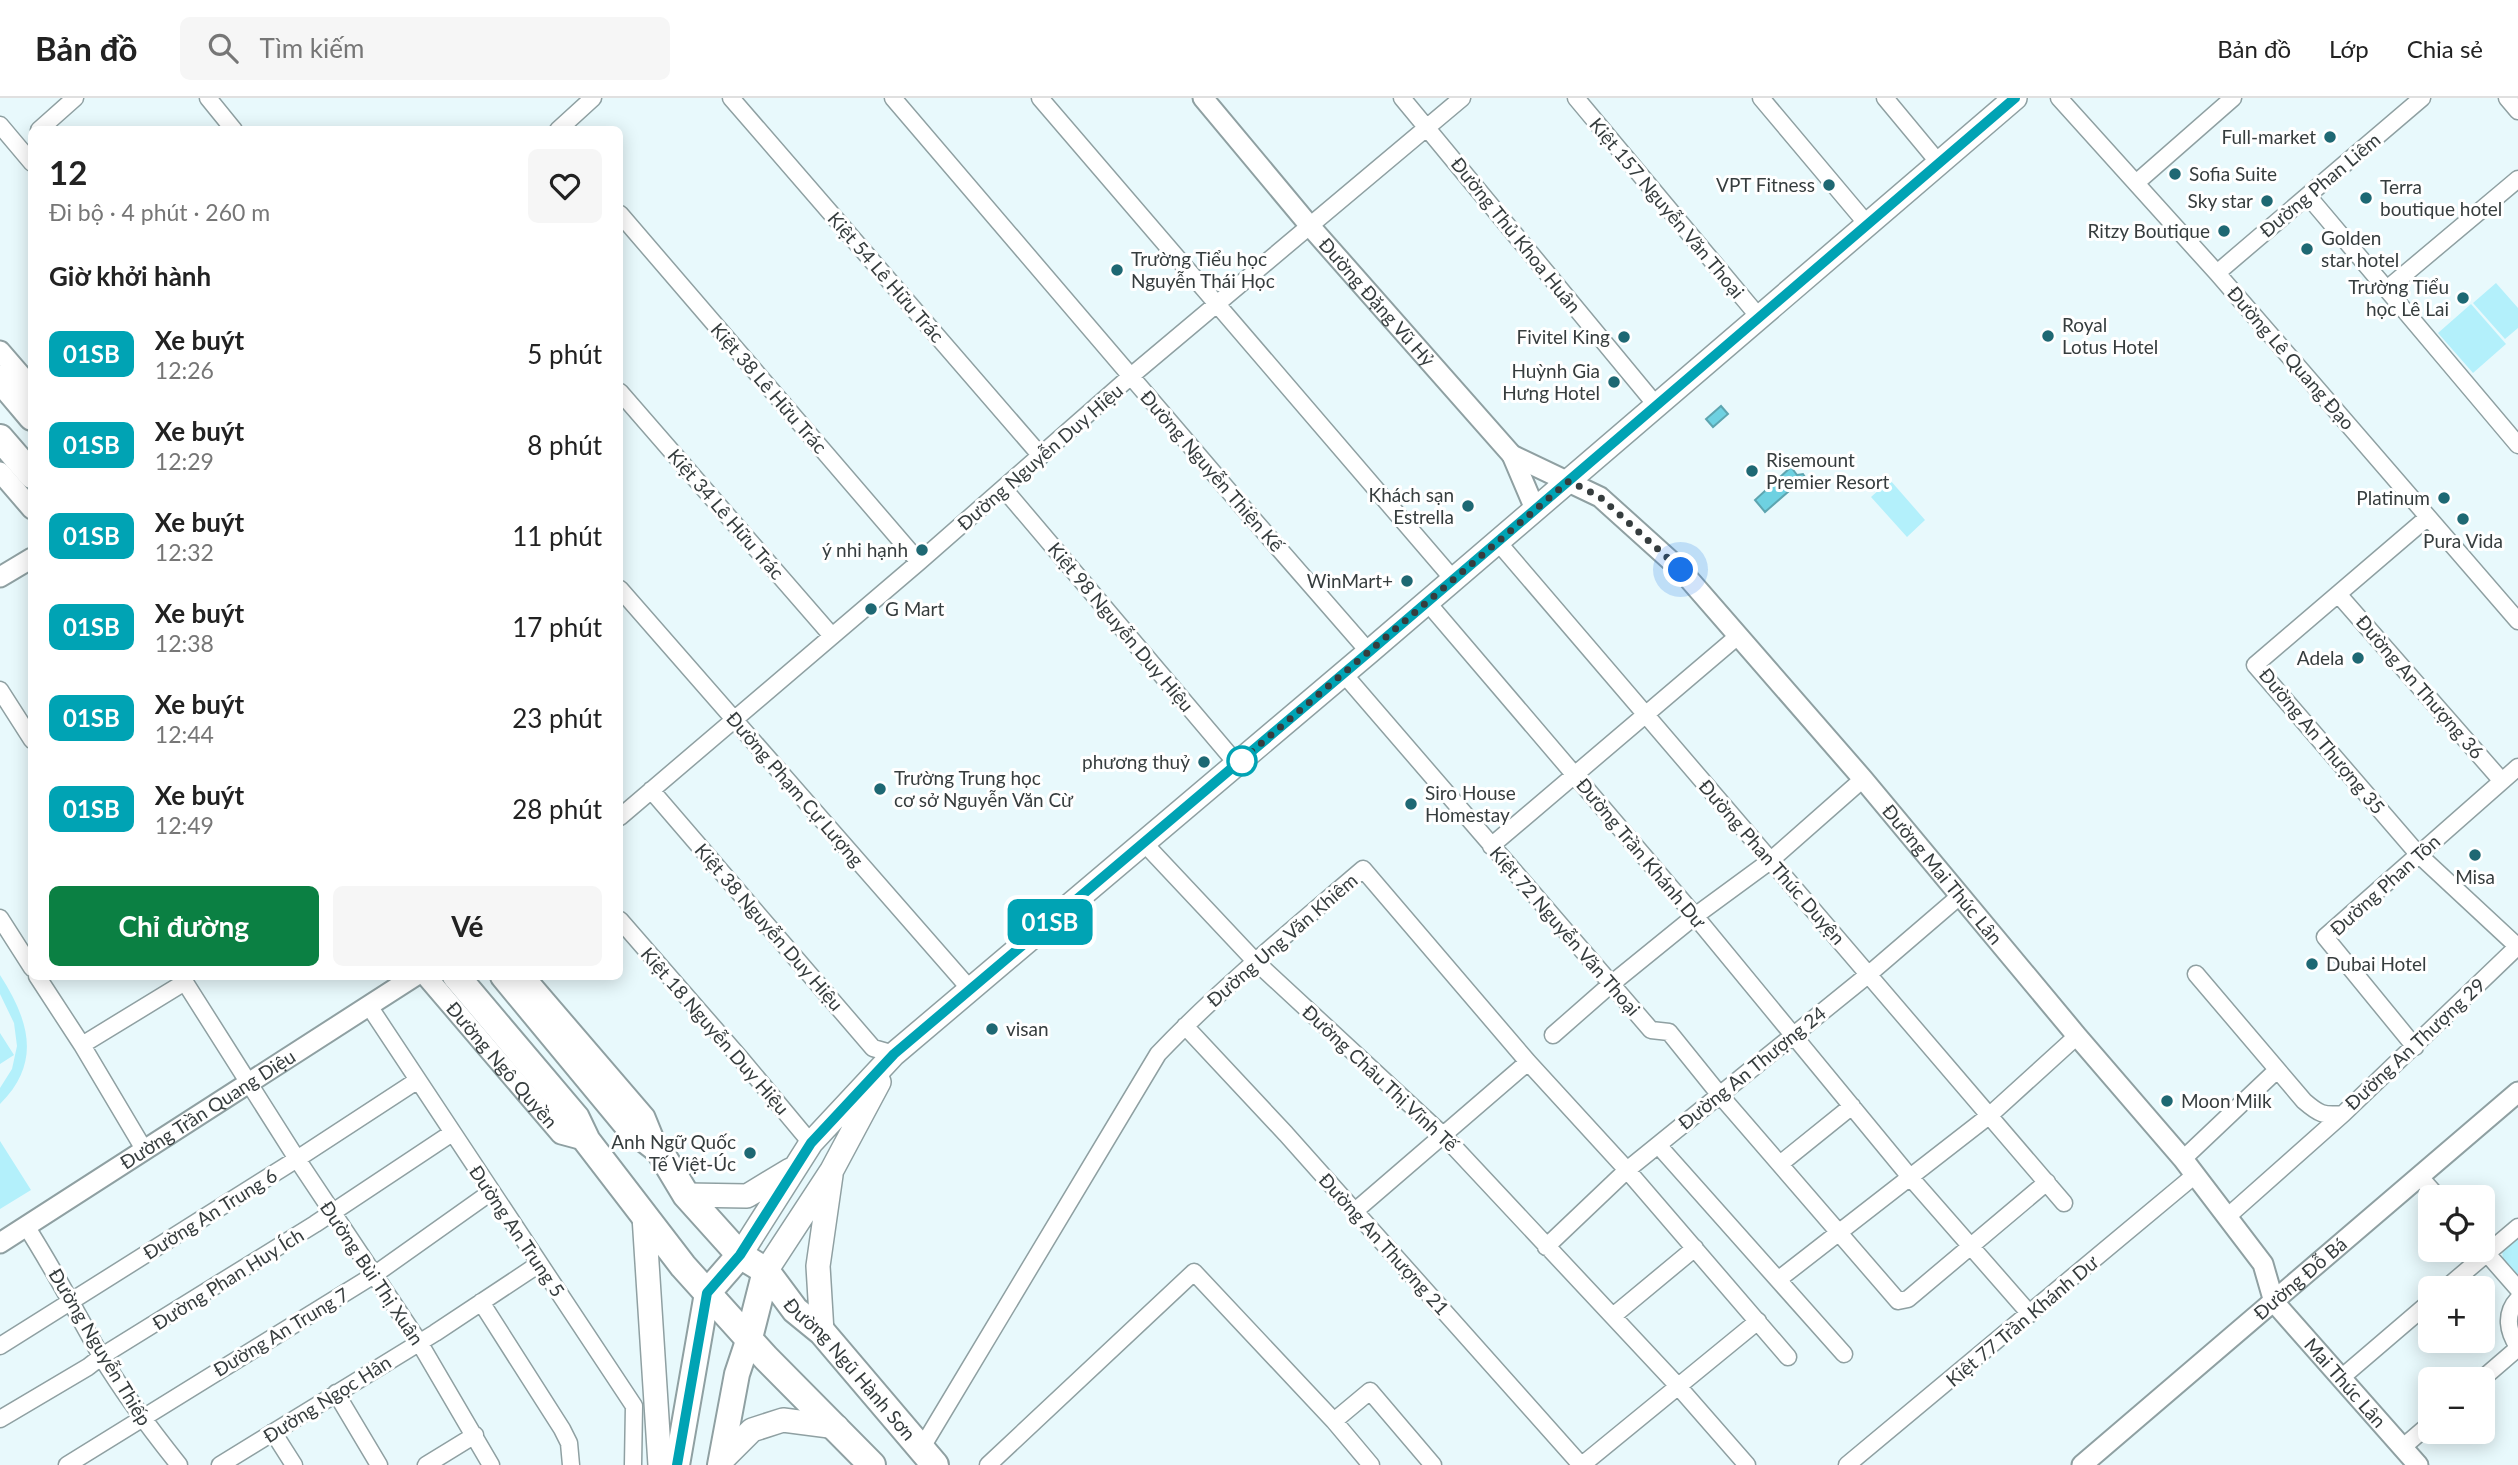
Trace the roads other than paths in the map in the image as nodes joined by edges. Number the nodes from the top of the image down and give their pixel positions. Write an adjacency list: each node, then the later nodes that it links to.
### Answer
1 (75, 98): 21 (street)
2 (208, 98): 19 (street)
3 (593, 98): 22 (street)
4 (731, 98): 48 (street, Kiệt 54 Lê Hữu Trác)
5 (893, 98): 39 (street, Đường Nguyễn Thiện Kế)
6 (1040, 98): 36 (street)
7 (1203, 98): 32 (street, Đường Đặng Vũ Hỷ)
8 (1402, 98): 23 (street, Đường Thủ Khoa Huân)
9 (1462, 98): 23 (street, Đường Nguyễn Duy Hiệu)
10 (1576, 98): 37 (street, Kiệt 157 Nguyễn Văn Thoại)
11 (1760, 98): 33 (street)
12 (1885, 98): 27 (street)
13 (2015, 98): 27 (main road)
14 (2059, 98): 29 (street, Đường Lê Quang Đạo)
15 (2233, 98): 29 (street)
16 (2423, 98): 30 (street, Đường Phan Liêm)
17 (2507, 98): 18 (street)
18 (2518, 111)
19 (230, 124)
20 (0, 125): 25 (street)
21 (44, 126)
22 (562, 126)
23 (1427, 127): 32 (street, Đường Nguyễn Duy Hiệu); 43 (street, Đường Thủ Khoa Huân)
24 (28, 139): 25 (street)
25 (19, 147): 26 (street)
26 (28, 158)
27 (1939, 163): 33 (main road)
28 (2518, 179): 35 (street)
29 (2136, 183): 34 (street, Đường Lê Quang Đạo)
30 (2308, 196): 34 (street, Đường Phan Liêm); 35 (street)
31 (623, 217): 58 (street, Kiệt 38 Lê Hữu Trác)
32 (1309, 225): 36 (street, Đường Nguyễn Duy Hiệu); 47 (street, Đường Đặng Vũ Hỷ)
33 (1867, 225): 37 (main road)
34 (2217, 273): 55 (street, Đường Lê Quang Đạo)
35 (2386, 289): 46 (street)
36 (1217, 306): 39 (street, Đường Nguyễn Duy Hiệu); 60 (street)
37 (1759, 317): 43 (main road)
38 (0, 351): 41 (street)
39 (1131, 376): 48 (street, Đường Nguyễn Duy Hiệu); 67 (street, Đường Nguyễn Thiện Kế)
40 (0, 379): 44 (highway)
41 (28, 383)
42 (623, 395): 65 (street, Kiệt 34 Lê Hữu Trác)
43 (1656, 405): 51 (main road)
44 (28, 412)
45 (0, 438): 49 (highway)
46 (2518, 445)
47 (1511, 455): 51 (street, Đường Đặng Vũ Hỷ); 54 (street)
48 (1041, 456): 52 (street, Đường Nguyễn Duy Hiệu)
49 (28, 470)
50 (0, 472): 53 (street)
51 (1569, 481): 54 (main road); 66 (street, Đường Mai Thúc Lân)
52 (1004, 489): 58 (street, Đường Nguyễn Duy Hiệu); 74 (street, Kiệt 98 Nguyễn Duy Hiệu)
53 (28, 504)
54 (1535, 509): 56 (main road)
55 (2428, 517): 62 (street, Đường An Thượng 35); 64 (street, Đường Lê Quang Đạo)
56 (1497, 541): 60 (main road); 71 (street, Đường Phan Thúc Duyện)
57 (28, 560): 59 (street)
58 (919, 562): 65 (street, Đường Nguyễn Duy Hiệu)
59 (0, 577)
60 (1453, 579): 63 (main road)
61 (623, 592): 72 (street, Đường Phạm Cự Lượng)
62 (2338, 594): 78 (street, Đường An Thượng 36); 83 (street, Đường An Thượng 35)
63 (1427, 602): 67 (main road); 76 (street, Đường Trần Khánh Dư)
64 (2518, 621)
65 (832, 636): 72 (street, Đường Nguyễn Duy Hiệu)
66 (1738, 636): 71 (street); 77 (street, Đường Mai Thúc Lân)
67 (1369, 652): 68 (main road)
68 (1343, 673): 74 (main road); 82 (street, Kiệt 72 Nguyễn Văn Thoại)
69 (0, 690): 70 (street)
70 (6, 712): 73 (street)
71 (1646, 715): 76 (street); 84 (street, Đường Phan Thúc Duyện)
72 (733, 718): 79 (street, Đường Nguyễn Duy Hiệu); 103 (street, Đường Phạm Cự Lượng)
73 (28, 736)
74 (1237, 764): 81 (main road)
75 (2518, 766): 78 (street, Đường Phan Tôn)
76 (1575, 776): 82 (street); 86 (street, Đường Trần Khánh Dư)
77 (1863, 779): 84 (street); 85 (street, Đường Mai Thúc Lân)
78 (2501, 780): 83 (street, Đường Phan Tôn)
79 (652, 790): 80 (street, Đường Nguyễn Duy Hiệu); 111 (street, Kiệt 38 Nguyễn Duy Hiệu)
80 (623, 814)
81 (1144, 843): 90 (street, Đường Châu Thị Vĩnh Tế); 103 (main road)
82 (1491, 846): 102 (street, Kiệt 72 Nguyễn Văn Thoại)
83 (2418, 854): 89 (street, Đường An Thượng 35); 110 (street, Đường Phan Tôn)
84 (1770, 861): 86 (street); 92 (street, Đường Phan Thúc Duyện)
85 (1961, 894): 92 (street, Đường An Thượng 24); 108 (street, Đường Mai Thúc Lân)
86 (1695, 916): 102 (street); 107 (street, Đường Trần Khánh Dư)
87 (0, 918): 91 (street)
88 (623, 923): 124 (street, Kiệt 18 Nguyễn Duy Hiệu)
89 (2518, 946): 110 (street, Đường An Thượng 29)
90 (1255, 961): 105 (street, Đường Ung Văn Khiêm); 112 (street, Đường Ung Văn Khiêm); 122 (street, Đường Châu Thị Vĩnh Tế)
91 (28, 962)
92 (1869, 974): 107 (street, Đường An Thượng 24); 120 (street, Đường Phan Thúc Duyện)
93 (2196, 974): 113 (street, Đường An Thượng 29)
94 (40, 980): 109 (street)
95 (181, 980): 109 (street)
96 (184, 980): 115 (street, Đường Bùi Thị Xuân)
97 (409, 980): 104 (street, Đường Trần Quang Diệu)
98 (429, 980): 123 (street, Đường Ngô Quyền)
99 (460, 980): 123 (highway, Đường Ngô Quyền)
100 (507, 980): 126 (highway)
101 (527, 980): 126 (street)
102 (1610, 985): 106 (street); 117 (street, Kiệt 72 Nguyễn Văn Thoại)
103 (970, 989): 111 (main road)
104 (369, 1006): 114 (street, Đường An Trung 5); 115 (street, Đường Trần Quang Diệu)
105 (1185, 1026): 141 (street, Đường An Thượng 21); 191 (street, Đường Ung Văn Khiêm)
106 (1553, 1035)
107 (1791, 1035): 117 (street, Đường An Thượng 24); 118 (street, Đường Trần Khánh Dư)
108 (2077, 1036): 120 (street); 131 (street, Đường Mai Thúc Lân)
109 (82, 1045): 127 (street)
110 (2415, 1047): 119 (street, Đường An Thượng 29)
111 (894, 1054): 124 (main road); 132 (main road)
112 (1528, 1062): 122 (street); 133 (street, Đường Ung Văn Khiêm)
113 (2277, 1070): 119 (street, Đường An Thượng 29); 131 (street, Kiệt 77 Trần Khánh Dư)
114 (418, 1080): 121 (street, Đường An Trung 5); 128 (street, Đường An Trung 6)
115 (249, 1084): 127 (street, Đường Trần Quang Diệu); 128 (street, Đường Bùi Thị Xuân)
116 (2518, 1092): 135 (street, Đường Đỗ Bá)
117 (1719, 1094): 125 (street, Đường An Thượng 24); 129 (street, Kiệt 72 Nguyễn Văn Thoại)
118 (1852, 1106): 129 (street); 134 (street, Đường Trần Khánh Dư)
119 (2343, 1114): 144 (street)
120 (1990, 1115): 134 (street); 136 (street, Đường Phan Thúc Duyện)
121 (452, 1133): 138 (street, Đường An Trung 5); 142 (street, Đường Phan Huy Ích)
122 (1443, 1135): 141 (street); 150 (street, Đường Châu Thị Vĩnh Tế)
123 (587, 1141): 143 (highway, Đường Ngô Quyền)
124 (811, 1143): 130 (main road)
125 (1658, 1145): 133 (street, Đường An Thượng 24); 160 (street)
126 (659, 1150): 139 (highway)
127 (145, 1151): 145 (street, Đường Trần Quang Diệu)
128 (297, 1159): 142 (street, Đường Bùi Thị Xuân); 164 (street, Đường An Trung 6)
129 (1780, 1164): 147 (street, Kiệt 72 Nguyễn Văn Thoại)
130 (796, 1167): 139 (main road); 153 (main road)
131 (2189, 1167): 144 (street, Đường Mai Thúc Lân); 168 (street, Kiệt 77 Trần Khánh Dư)
132 (832, 1170): 157 (main road); 171 (main road)
133 (1627, 1170): 150 (street, Đường An Thượng 24); 152 (street, Đường Ung Văn Khiêm)
134 (1910, 1177): 147 (street); 151 (street, Đường Trần Khánh Dư)
135 (2420, 1177): 137 (street); 166 (street, Đường Đỗ Bá)
136 (2047, 1182): 140 (street, Đường Phan Thúc Duyện); 151 (street)
137 (2427, 1185)
138 (491, 1192): 156 (street, Đường An Trung 5); 158 (street, Đường An Trung 7)
139 (686, 1195): 153 (highway)
140 (2064, 1203)
141 (1355, 1211): 209 (street, Đường An Thượng 21)
142 (332, 1213): 158 (street, Đường Bùi Thị Xuân); 177 (street, Đường Phan Huy Ích)
143 (644, 1216): 162 (highway, Đường Ngô Quyền); 202 (main road)
144 (2227, 1217): 166 (street, Đường Mai Thúc Lân)
145 (26, 1226): 148 (street, Đường Trần Quang Diệu); 164 (street, Đường Nguyễn Thiếp)
146 (2518, 1227): 149 (street)
147 (1840, 1233): 151 (street, Kiệt 72 Nguyễn Văn Thoại); 160 (street)
148 (0, 1243)
149 (2495, 1244)
150 (1546, 1247): 169 (street, Đường Châu Thị Vĩnh Tế)
151 (1970, 1247): 168 (street, Đường Trần Khánh Dư)
152 (1695, 1248): 169 (street); 170 (street, Đường Ung Văn Khiêm)
153 (740, 1255): 157 (highway); 162 (highway)
154 (2473, 1262): 159 (street)
155 (2495, 1262): 161 (street)
156 (539, 1264): 165 (street, Đường Ngọc Hân); 201 (street, Đường An Trung 5)
157 (766, 1271): 171 (highway, Đường Ngũ Hành Sơn); 172 (highway)
158 (374, 1275): 173 (street, Đường Bùi Thị Xuân); 183 (street, Đường An Trung 7)
159 (2459, 1276)
160 (1779, 1279): 176 (street)
161 (2518, 1289)
162 (707, 1293): 172 (highway, Đường Ngô Quyền); 203 (main road)
163 (2518, 1299): 175 (street)
164 (72, 1300): 174 (street, Đường An Trung 6); 177 (street, Đường Nguyễn Thiếp)
165 (481, 1302): 173 (street, Đường Ngọc Hân); 200 (street)
166 (2274, 1302): 180 (street, Mai Thúc Lân); 212 (street, Đường Đỗ Bá)
167 (2418, 1312): 180 (street)
168 (2030, 1314): 211 (street, Kiệt 77 Trần Khánh Dư)
169 (1613, 1316): 181 (street, Đường Châu Thị Vĩnh Tế)
170 (1758, 1321): 178 (street, Đường Ung Văn Khiêm); 181 (street)
171 (822, 1332): 191 (highway, Đường Ngũ Hành Sơn)
172 (750, 1338): 186 (highway); 192 (main road)
173 (419, 1342): 182 (street, Đường Ngọc Hân); 189 (street, Đường Bùi Thị Xuân)
174 (0, 1346)
175 (2518, 1348): 179 (street)
176 (1844, 1354)
177 (102, 1356): 183 (street, Đường Nguyễn Thiếp); 184 (street, Đường Phan Huy Ích)
178 (1788, 1357)
179 (2495, 1368)
180 (2341, 1378): 190 (street, Mai Thúc Lân)
181 (1677, 1385): 209 (street); 210 (street, Đường Châu Thị Vĩnh Tế)
182 (336, 1394): 187 (street, Đường Ngọc Hân); 197 (street)
183 (142, 1417): 193 (street, Đường An Trung 7); 194 (street, Đường Nguyễn Thiếp)
184 (0, 1419)
185 (1334, 1421): 206 (street); 207 (street); 208 (street)
186 (837, 1427): 192 (main road); 204 (highway)
187 (273, 1432): 195 (street, Đường Ngọc Hân); 196 (street)
188 (2418, 1434): 190 (street)
189 (475, 1435): 198 (street); 199 (street, Đường Bùi Thị Xuân)
190 (2403, 1447): 213 (street, Mai Thúc Lân)
191 (928, 1457): 205 (main road)
192 (720, 1463)
193 (67, 1465)
194 (178, 1465)
195 (220, 1465)
196 (294, 1465)
197 (379, 1465)
198 (426, 1465)
199 (491, 1465)
200 (571, 1465)
201 (633, 1465)
202 (660, 1465)
203 (677, 1465)
204 (872, 1465)
205 (950, 1465)
206 (988, 1465)
207 (1371, 1465)
208 (1433, 1465)
209 (1581, 1465)
210 (1747, 1465)
211 (1847, 1465)
212 (2082, 1465)
213 (2418, 1465)

